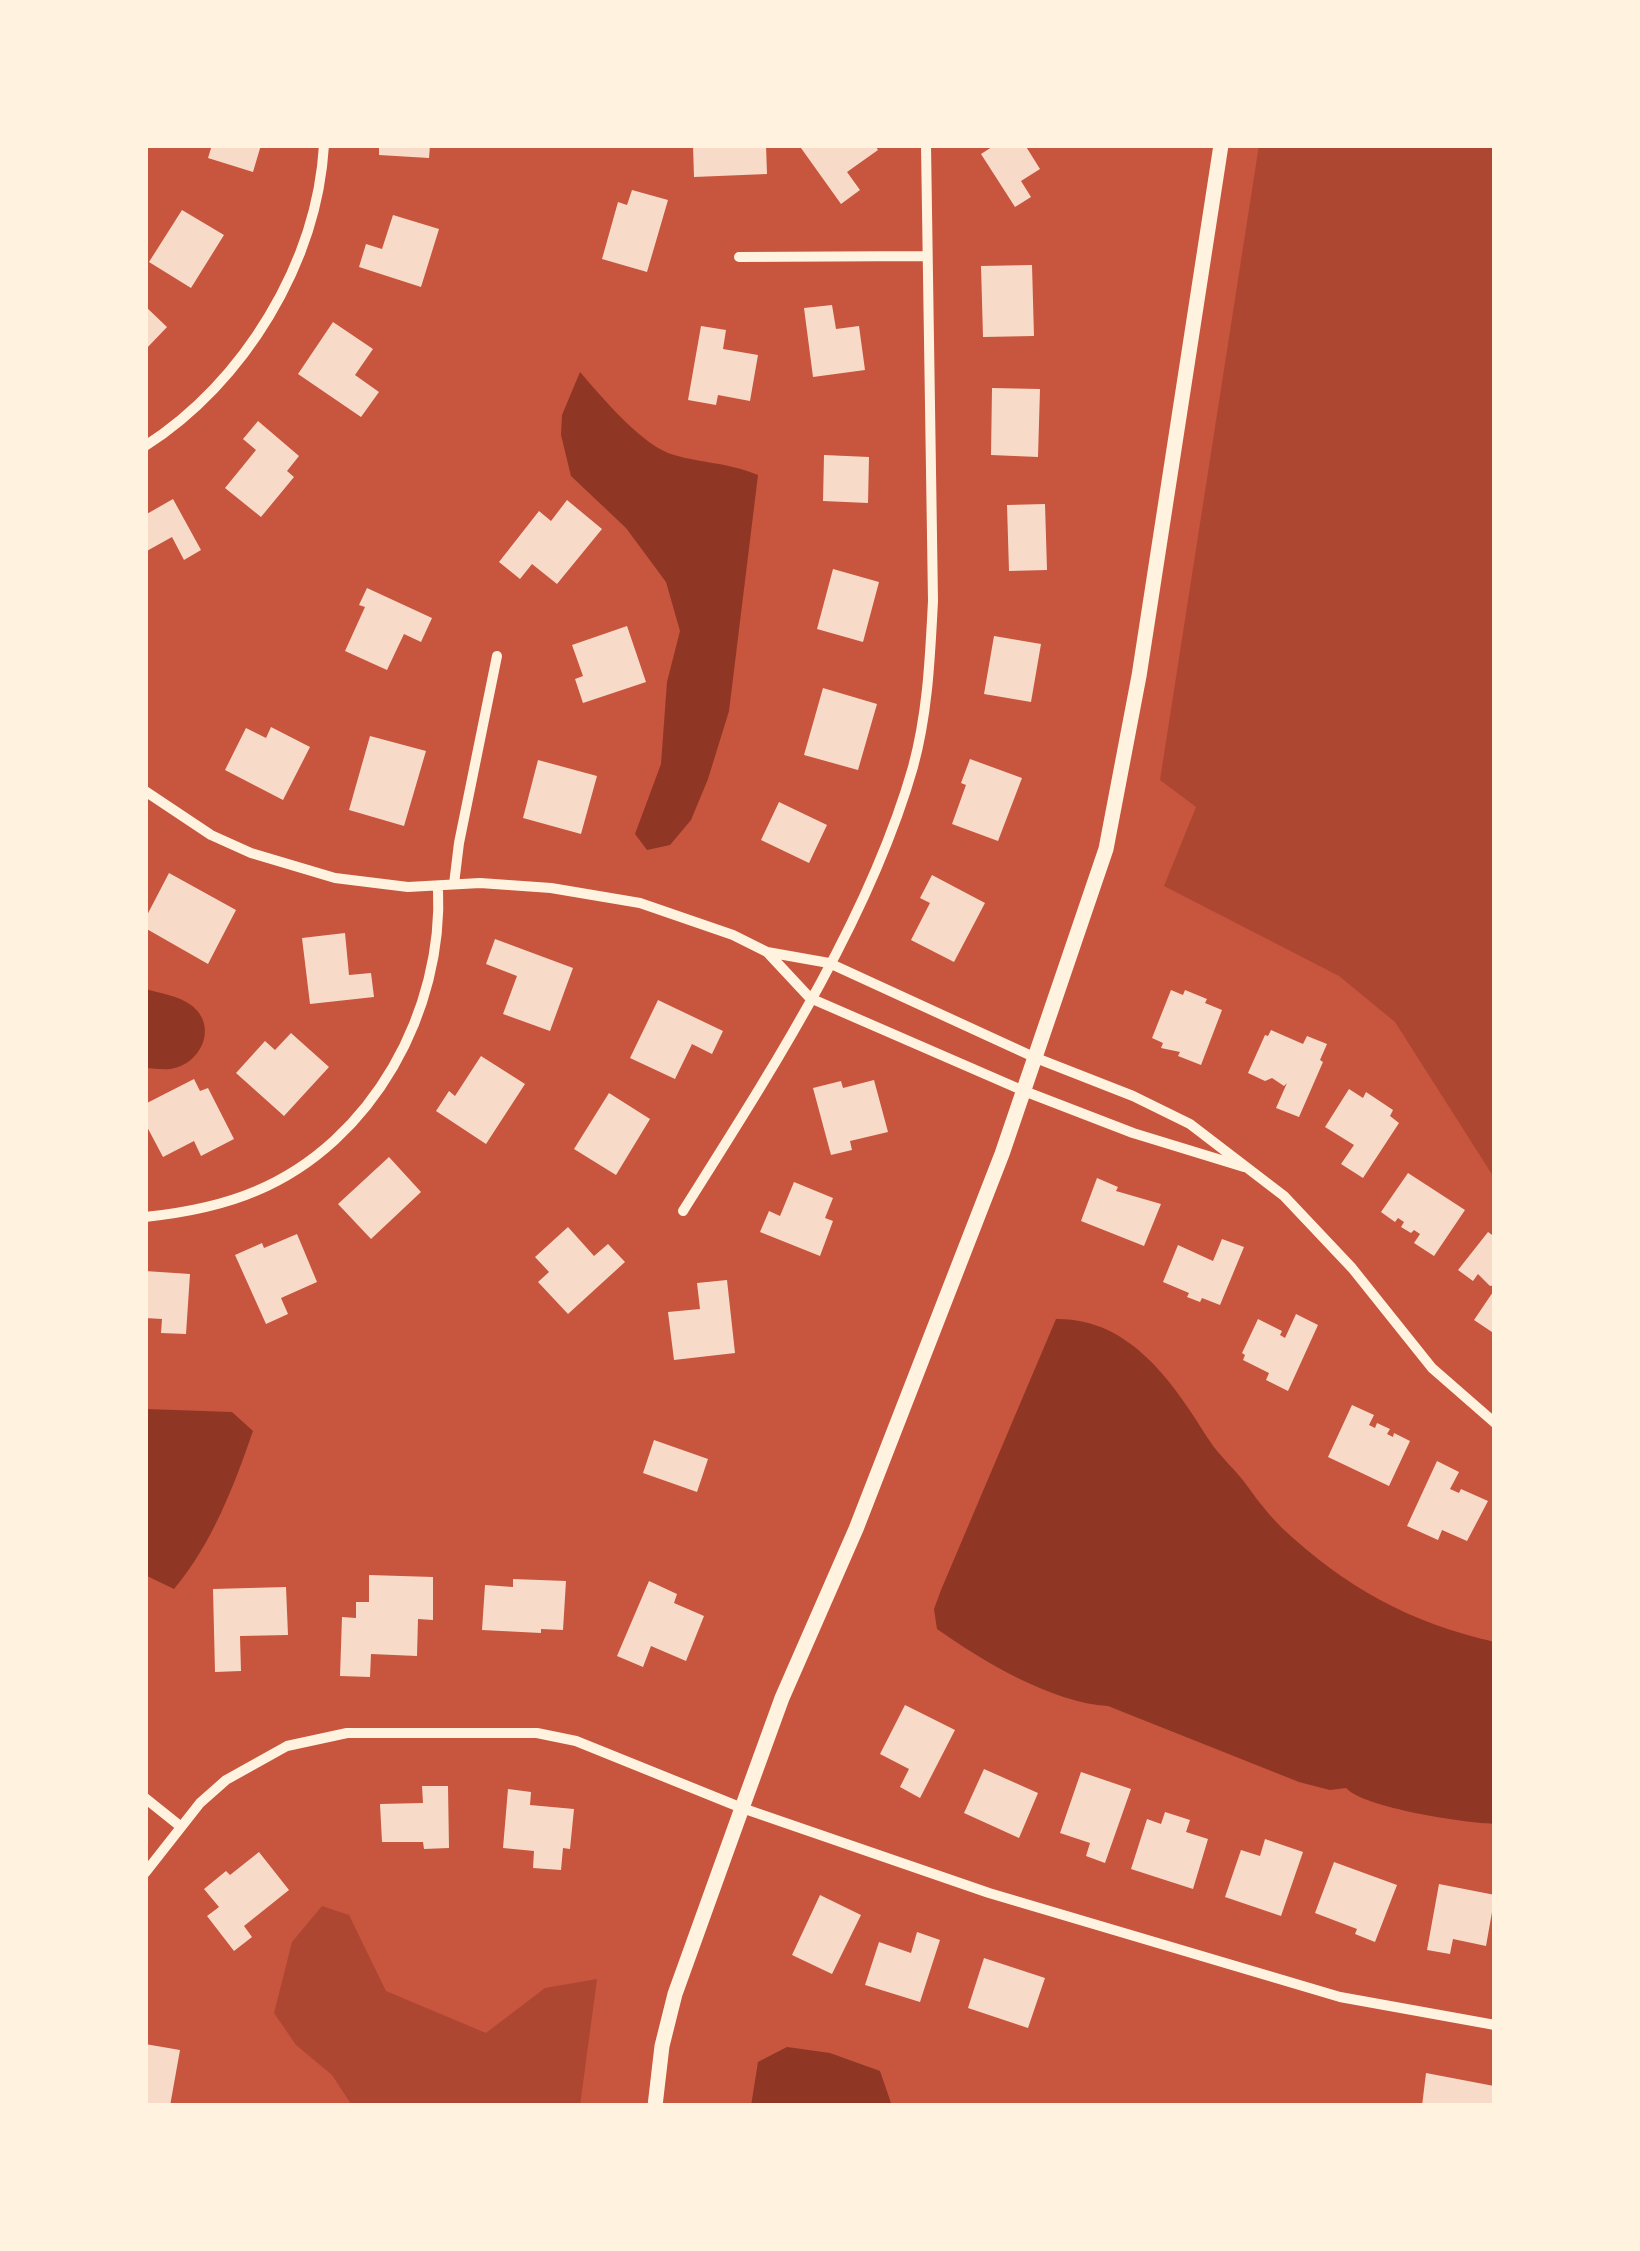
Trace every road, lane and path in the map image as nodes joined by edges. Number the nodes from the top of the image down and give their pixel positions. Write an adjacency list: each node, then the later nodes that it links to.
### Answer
1 (324, 145): 6 (street)
2 (926, 145): 4 (street)
3 (1221, 145): 14 (main road)
4 (927, 256): 5 (street); 12 (street)
5 (739, 257)
6 (145, 446)
7 (497, 656): 9 (street)
8 (145, 791): 10 (street)
9 (454, 884): 10 (street); 11 (street)
10 (438, 888): 18 (street)
11 (767, 952): 12 (street); 13 (street)
12 (829, 963): 13 (street); 14 (street)
13 (810, 998): 15 (street); 17 (street)
14 (1036, 1058): 15 (main road); 16 (street)
15 (1024, 1091): 16 (street); 21 (main road)
16 (1250, 1168): 19 (street)
17 (683, 1211)
18 (145, 1217)
19 (1495, 1423)
20 (145, 1798): 22 (street)
21 (742, 1808): 22 (street); 24 (street); 25 (main road)
22 (180, 1826): 23 (street)
23 (145, 1874)
24 (1495, 2025)
25 (655, 2106)

